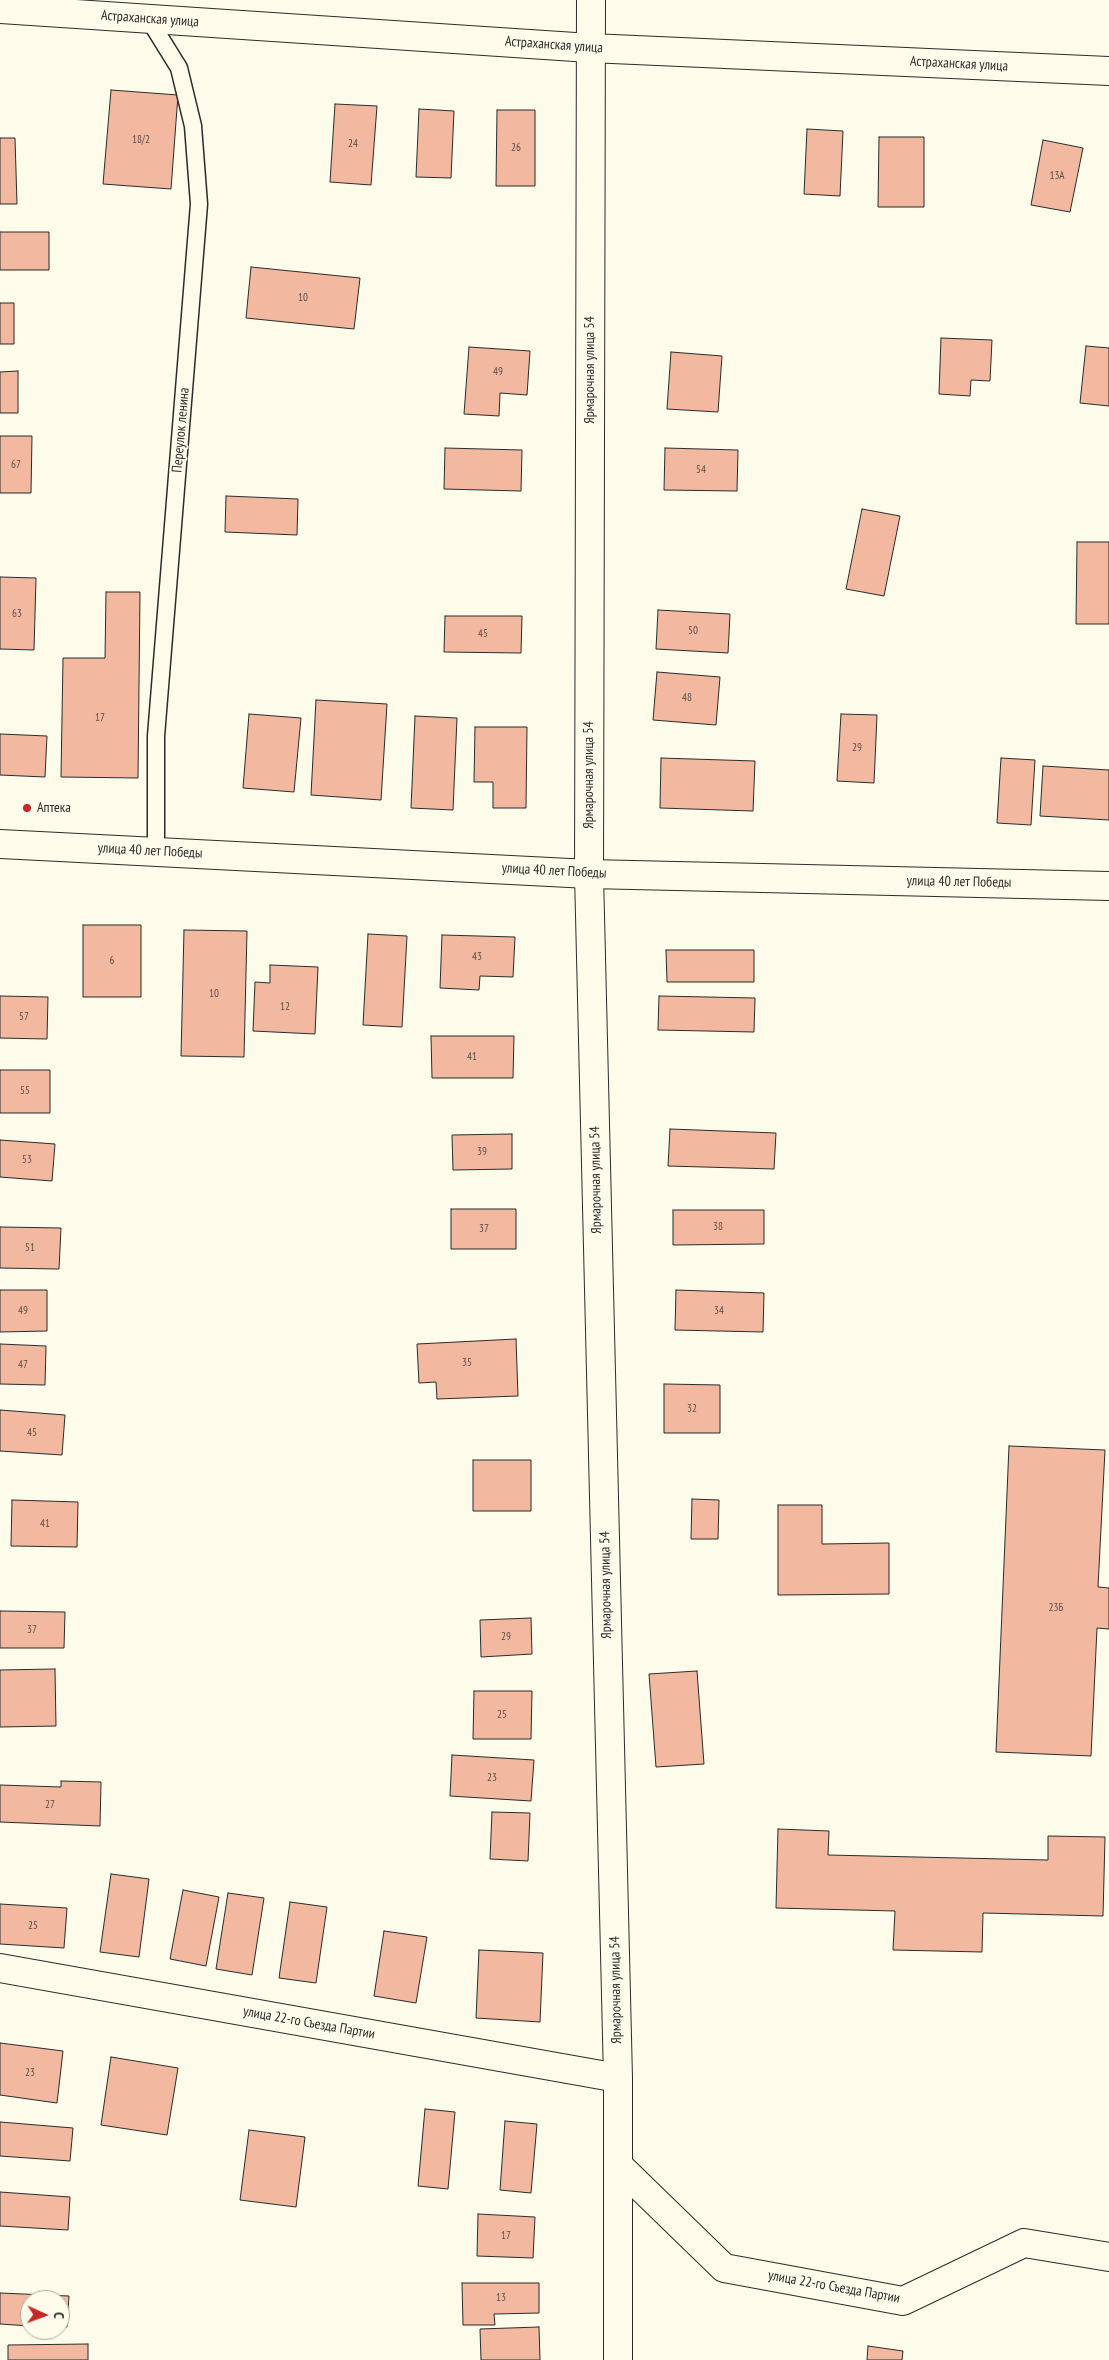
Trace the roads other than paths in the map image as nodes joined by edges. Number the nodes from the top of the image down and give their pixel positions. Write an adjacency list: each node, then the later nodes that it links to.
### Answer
1 (591, 0): 4 (street, Ярмарочная улица 54)
2 (0, 9): 3 (street, Астраханская улица)
3 (148, 18): 4 (street, Астраханская улица); 7 (lane, Переулок ленина)
4 (590, 48): 5 (street, Астраханская улица); 8 (street, Ярмарочная улица 54)
5 (1109, 70)
6 (0, 844): 7 (street, улица 40 лет Победы)
7 (156, 852): 8 (street, улица 40 лет Победы)
8 (589, 874): 9 (street, улица 40 лет Победы); 11 (street, Ярмарочная улица 54)
9 (1109, 886)
10 (0, 1968): 11 (street, улица 22-го Съезда Партии)
11 (618, 2078): 12 (street, Ярмарочная улица 54)
12 (618, 2164): 13 (street, улица 22-го Съезда Партии); 14 (street, Ярмарочная улица 54)
13 (1109, 2257)
14 (618, 2360)

